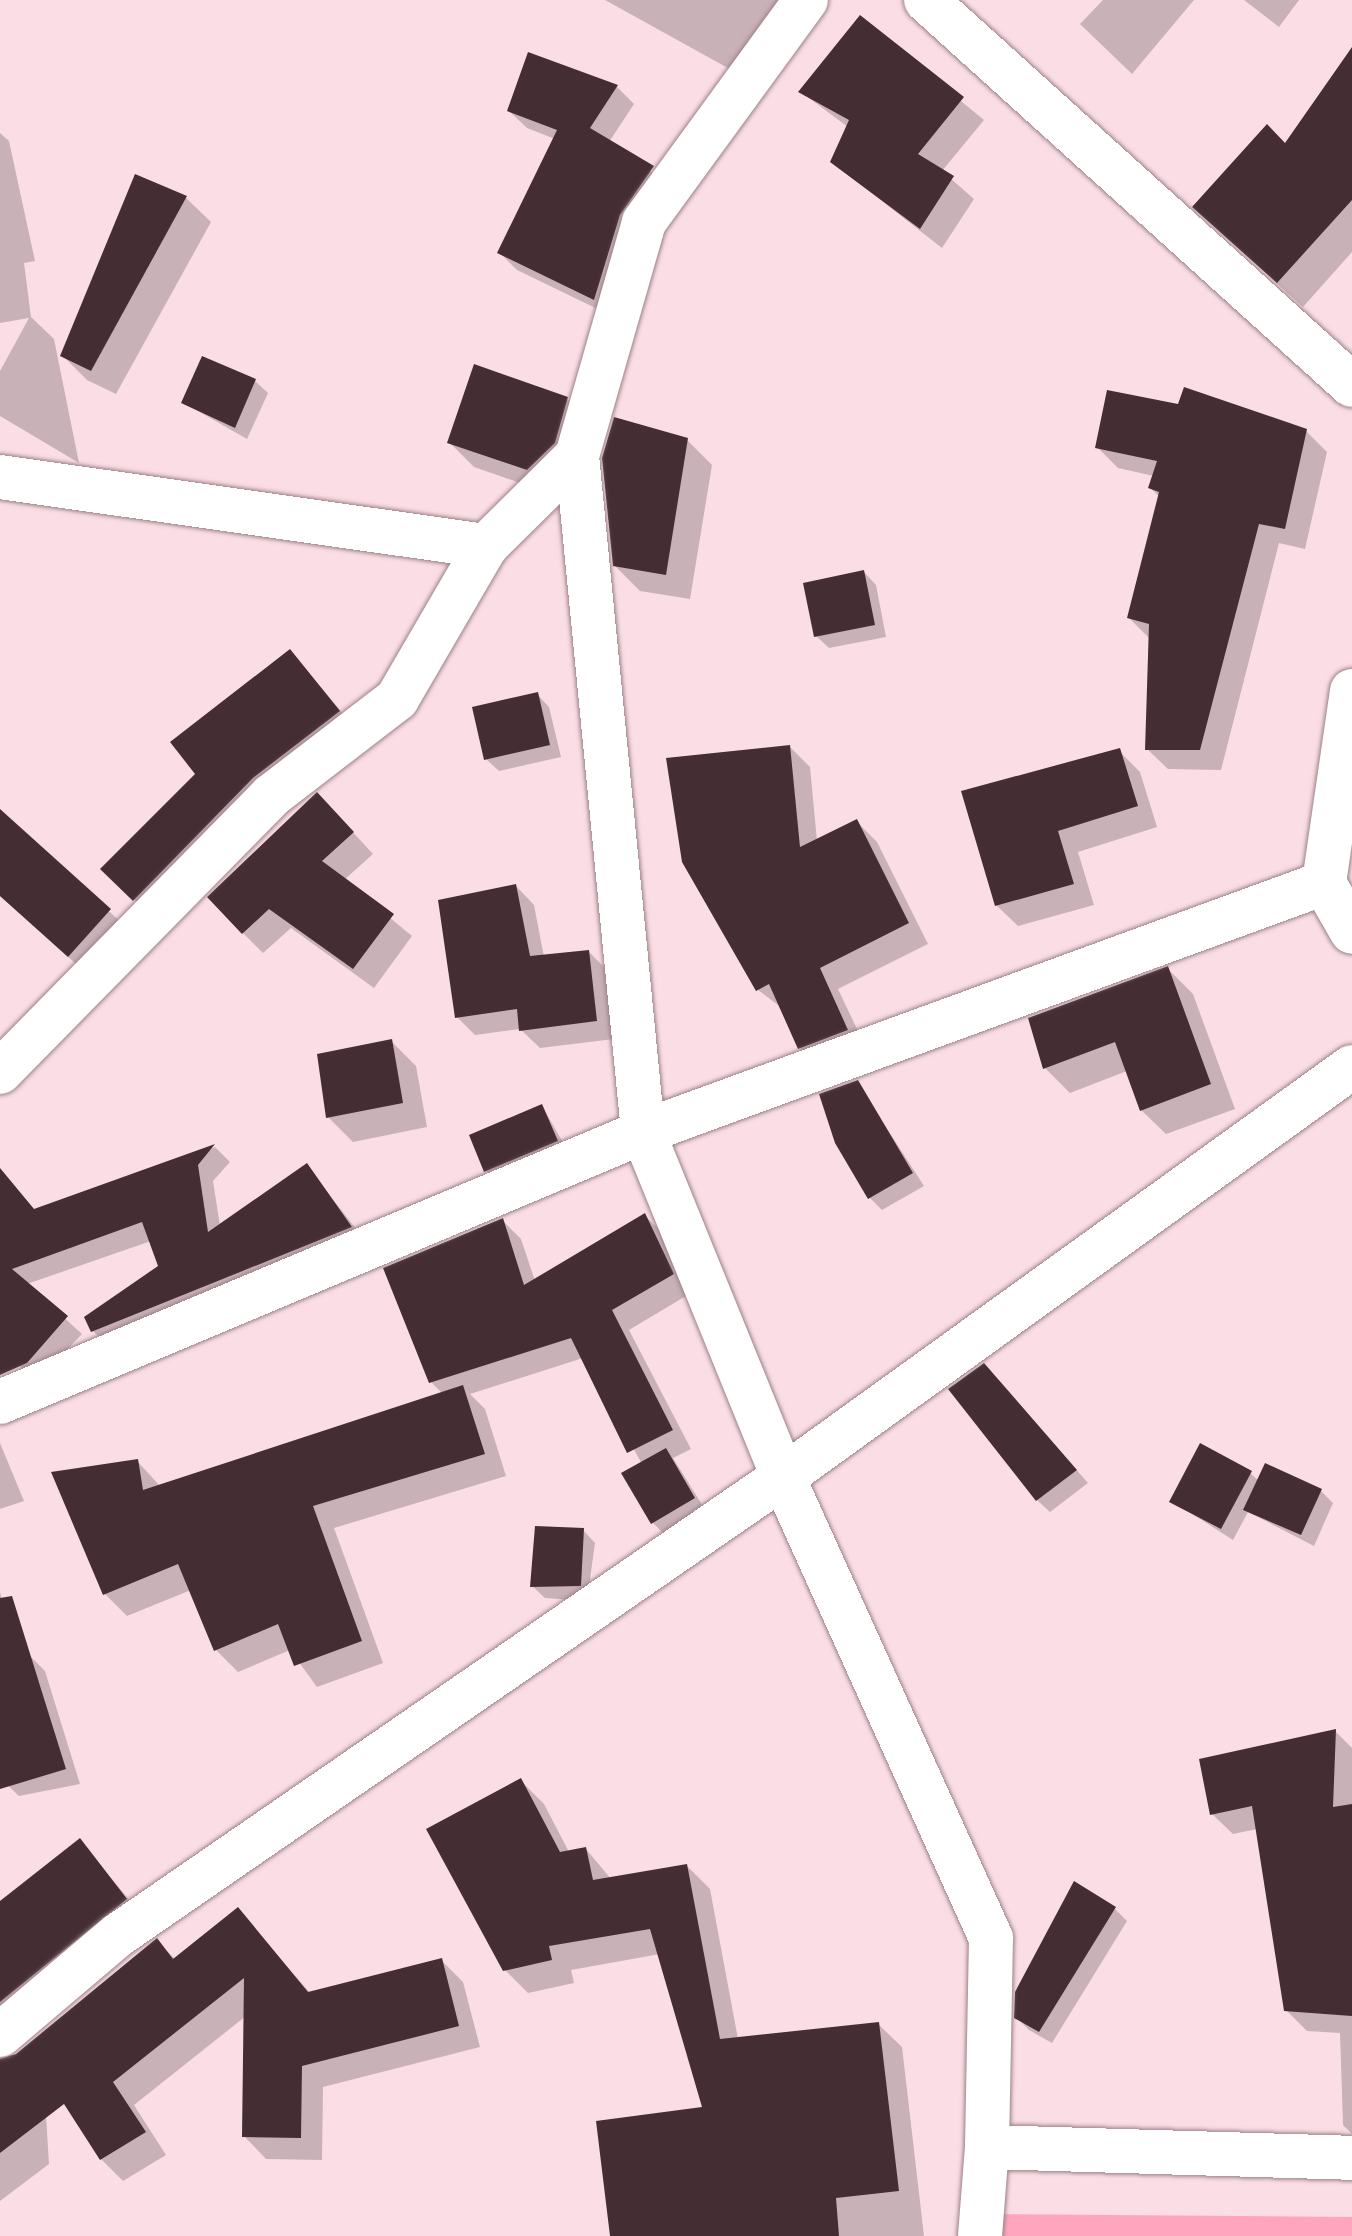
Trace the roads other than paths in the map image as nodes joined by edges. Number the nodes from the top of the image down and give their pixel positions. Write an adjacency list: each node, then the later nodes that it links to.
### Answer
1 (806, 0): 4 (street)
2 (926, 0): 3 (street)
3 (1352, 385)
4 (577, 456): 6 (street); 12 (street)
5 (0, 477): 6 (street)
6 (486, 546): 11 (street)
7 (1352, 691): 8 (street)
8 (1324, 883): 9 (street); 12 (street)
9 (1352, 932)
10 (1352, 1067): 14 (street)
11 (0, 1072)
12 (643, 1132): 13 (street); 14 (street)
13 (0, 1402)
14 (783, 1477): 15 (street); 16 (street)
15 (0, 2035)
16 (987, 2147): 17 (street); 18 (street)
17 (1352, 2158)
18 (980, 2236)

